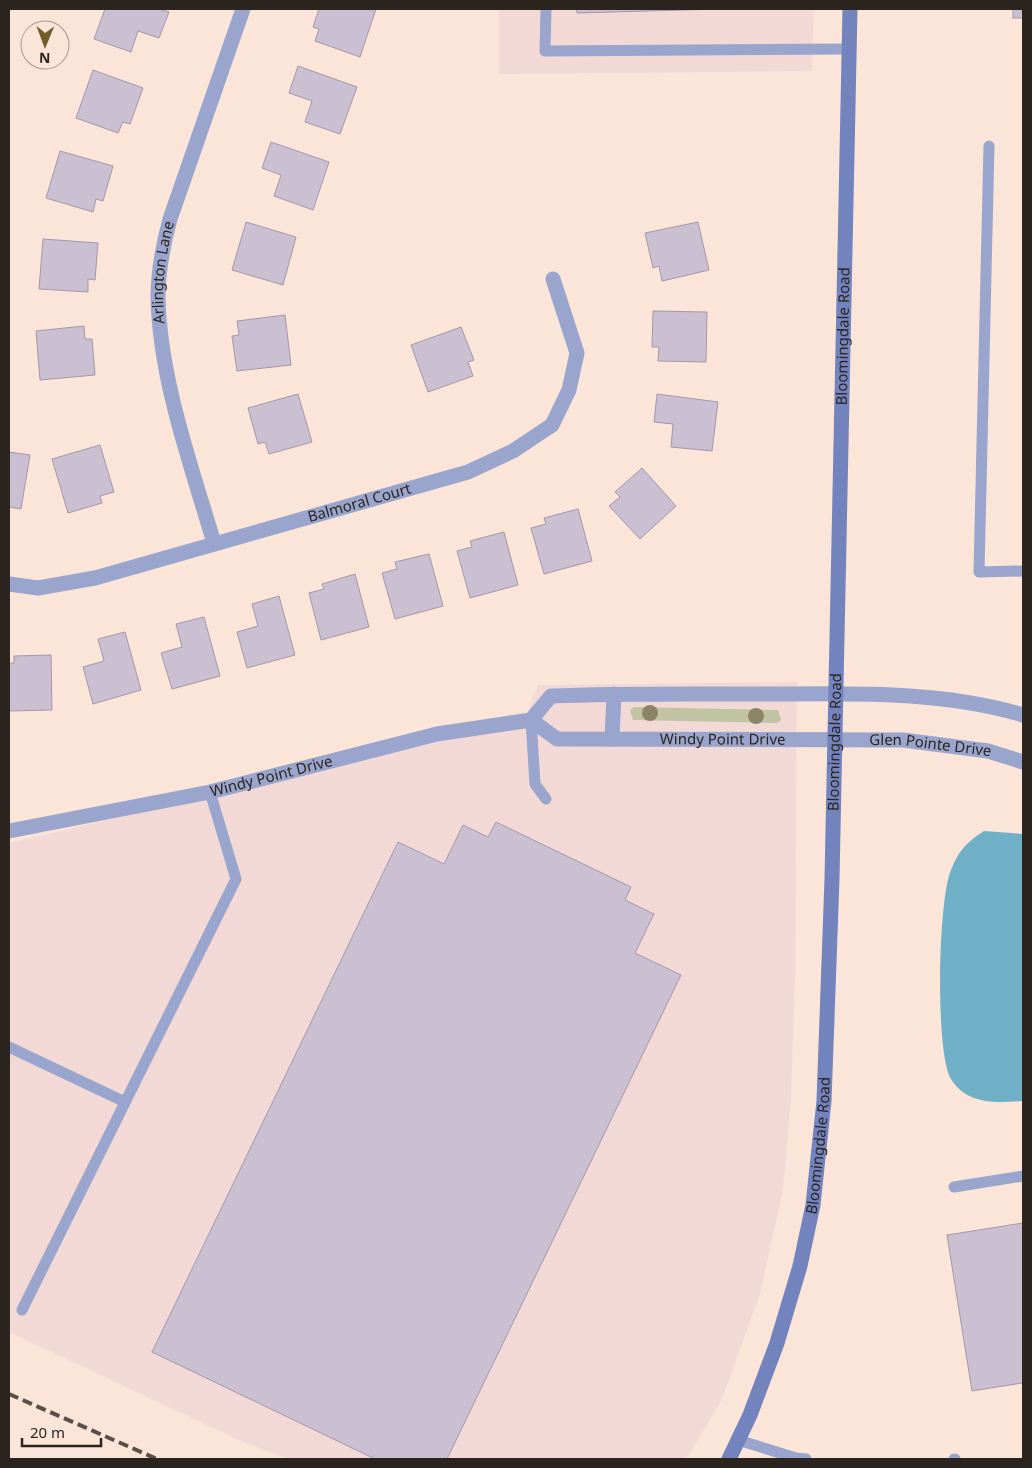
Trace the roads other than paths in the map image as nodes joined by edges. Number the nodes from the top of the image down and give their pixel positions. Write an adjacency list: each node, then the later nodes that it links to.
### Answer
1 (243, 9): 7 (street, Arlington Lane)
2 (546, 9): 4 (lane)
3 (850, 9): 4 (main road, Bloomingdale Road)
4 (849, 49): 11 (main road, Bloomingdale Road)
5 (989, 146): 8 (lane)
6 (552, 279): 7 (street, Balmoral Court)
7 (214, 543): 9 (street, Balmoral Court)
8 (1023, 571)
9 (9, 584)
10 (614, 694): 11 (street); 13 (street); 14 (street)
11 (836, 694): 12 (street); 15 (main road, Bloomingdale Road)
12 (1023, 715)
13 (531, 720): 14 (street, Windy Point Drive); 17 (street, Windy Point Drive); 18 (lane)
14 (612, 739): 15 (street, Windy Point Drive)
15 (835, 739): 16 (street, Glen Pointe Drive); 25 (main road, Bloomingdale Road)
16 (1023, 762)
17 (210, 792): 19 (street, Windy Point Drive); 21 (lane)
18 (546, 799)
19 (9, 831)
20 (9, 1047): 21 (lane)
21 (126, 1102): 24 (lane)
22 (1023, 1176): 23 (lane)
23 (954, 1187)
24 (22, 1310)
25 (738, 1440): 26 (main road, Bloomingdale Road); 27 (lane)
26 (729, 1459)
27 (806, 1459)

